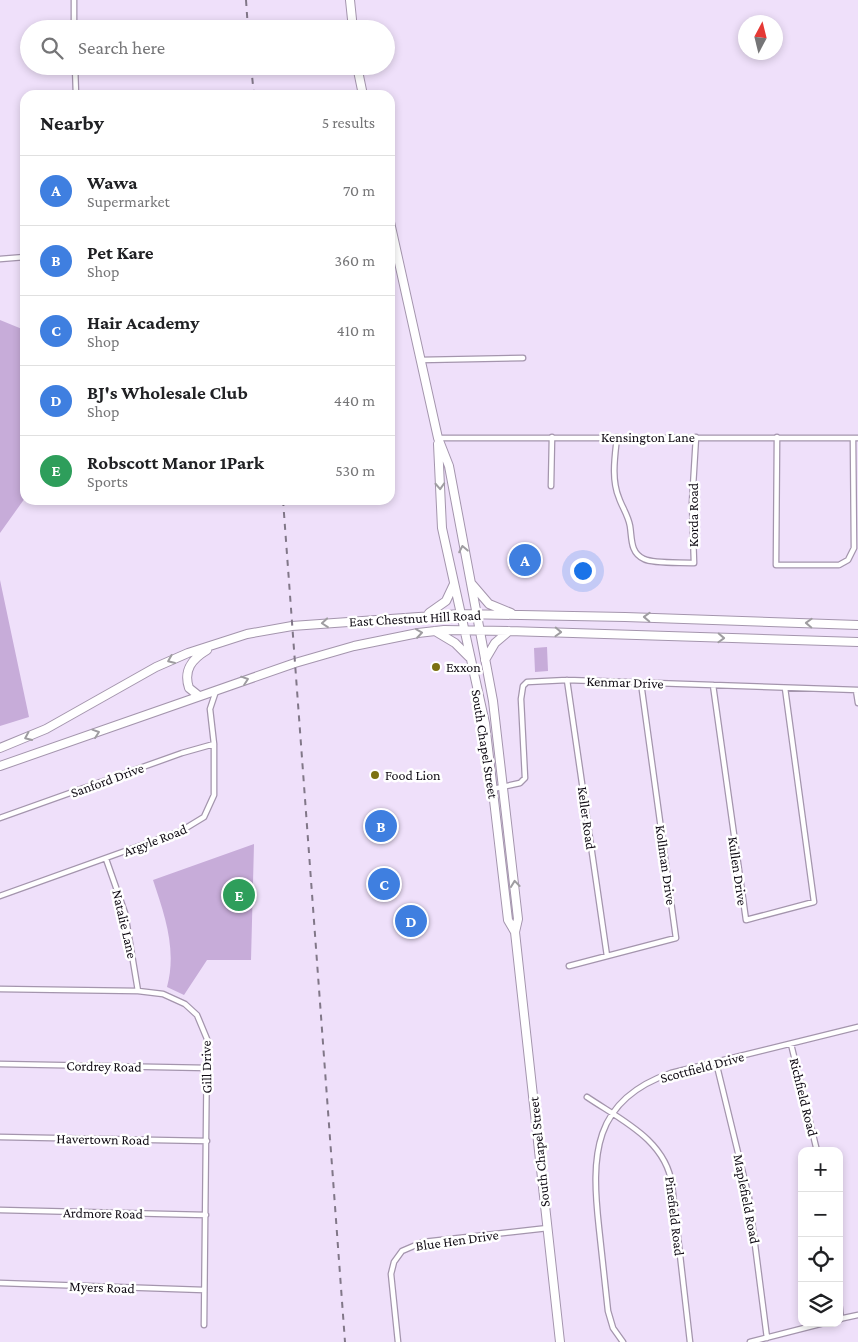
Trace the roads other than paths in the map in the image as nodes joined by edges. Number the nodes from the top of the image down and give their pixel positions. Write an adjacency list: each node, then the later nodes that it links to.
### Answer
1 (74, 0): 3 (street)
2 (350, 0): 4 (main road)
3 (74, 20)
4 (352, 20)
5 (75, 75): 7 (street)
6 (360, 75): 8 (main road)
7 (76, 90)
8 (362, 90)
9 (395, 245): 13 (main road, South Chapel Street)
10 (20, 257): 11 (street)
11 (0, 259)
12 (523, 358): 13 (street)
13 (420, 360): 18 (main road, South Chapel Street)
14 (552, 437): 15 (street, Kensington Lane); 18 (street, Kensington Lane); 20 (street)
15 (617, 437): 16 (street, Kensington Lane); 16 (street, Korda Road)
16 (696, 437): 17 (street, Kensington Lane)
17 (777, 437): 19 (street, Kensington Lane); 19 (street)
18 (438, 438): 21 (main road, South Chapel Street, one-way to 18); 22 (main road, South Chapel Street, one-way to 22)
19 (855, 438)
20 (551, 486)
21 (470, 581): 24 (main road, South Chapel Street); 26 (main road)
22 (454, 584): 23 (main road, South Chapel Street); 25 (main road)
23 (461, 614): 24 (main road, East Chestnut Hill Road); 25 (main road, East Chestnut Hill Road); 28 (main road, South Chapel Street)
24 (476, 614): 26 (main road, East Chestnut Hill Road); 29 (main road, South Chapel Street)
25 (426, 615): 35 (main road, East Chestnut Hill Road, one-way to 35)
26 (515, 615): 27 (main road, East Chestnut Hill Road, one-way to 26)
27 (858, 625)
28 (464, 630): 29 (main road, East Chestnut Hill Road); 30 (main road, East Chestnut Hill Road); 36 (main road, South Chapel Street)
29 (480, 630): 31 (main road, East Chestnut Hill Road); 37 (main road, South Chapel Street)
30 (435, 631): 36 (main road); 42 (main road, East Chestnut Hill Road, one-way to 30)
31 (509, 631): 33 (main road, East Chestnut Hill Road, one-way to 33); 37 (main road)
32 (858, 637): 33 (main road)
33 (833, 641): 34 (main road, East Chestnut Hill Road)
34 (858, 642)
35 (216, 643): 44 (main road); 48 (main road, East Chestnut Hill Road, one-way to 48)
36 (471, 659): 51 (main road, South Chapel Street)
37 (485, 660): 50 (main road, South Chapel Street)
38 (567, 680): 39 (street, Kenmar Drive); 50 (street, Kenmar Drive); 56 (street, Keller Road)
39 (641, 683): 40 (street, Kenmar Drive); 56 (street, Kollman Drive)
40 (713, 685): 41 (street, Kenmar Drive); 41 (street, Kullen Drive)
41 (785, 688): 43 (street, Kenmar Drive)
42 (217, 690): 44 (main road, East Chestnut Hill Road); 46 (street, Argyle Road)
43 (857, 690): 45 (street, Kenmar Drive)
44 (203, 700): 46 (street, Argyle Road); 49 (main road, East Chestnut Hill Road, one-way to 44)
45 (858, 703)
46 (210, 709): 47 (street, Argyle Road)
47 (214, 744): 52 (street, Sanford Drive); 53 (street, Argyle Road)
48 (0, 748)
49 (0, 766)
50 (504, 787): 51 (street, Kenmar Drive); 55 (main road, South Chapel Street, one-way to 50)
51 (493, 789): 55 (main road, South Chapel Street)
52 (0, 818)
53 (106, 859): 54 (street, Argyle Road); 59 (street, Natalie Lane)
54 (0, 896)
55 (515, 932): 72 (main road, South Chapel Street)
56 (607, 956): 57 (street, Kollman Drive)
57 (569, 966)
58 (0, 989): 59 (street, Gill Drive)
59 (138, 990): 64 (street, Gill Drive)
60 (858, 1027): 61 (street, Scottfield Drive)
61 (791, 1044): 62 (street, Scottfield Drive); 69 (street, Richfield Road)
62 (716, 1062): 66 (street, Scottfield Drive); 79 (street, Maplefield Road)
63 (0, 1064): 64 (street, Cordrey Road)
64 (208, 1068): 68 (street, Gill Drive)
65 (587, 1097): 66 (street, Pinefield Road)
66 (613, 1114): 82 (street, Scottfield Drive); 83 (street, Pinefield Road)
67 (0, 1137): 68 (street, Havertown Road)
68 (207, 1141): 71 (street, Gill Drive)
69 (815, 1147)
70 (0, 1210): 71 (street, Ardmore Road)
71 (206, 1215): 74 (street, Gill Drive)
72 (548, 1228): 80 (street, Blue Hen Drive); 81 (main road, South Chapel Street)
73 (0, 1284): 74 (street, Myers Road)
74 (204, 1290): 77 (street, Gill Drive)
75 (858, 1315): 76 (street)
76 (843, 1318)
77 (204, 1325)
78 (809, 1327): 79 (street)
79 (767, 1338): 84 (street)
80 (398, 1342)
81 (560, 1342)
82 (623, 1342)
83 (690, 1342)
84 (750, 1342)

